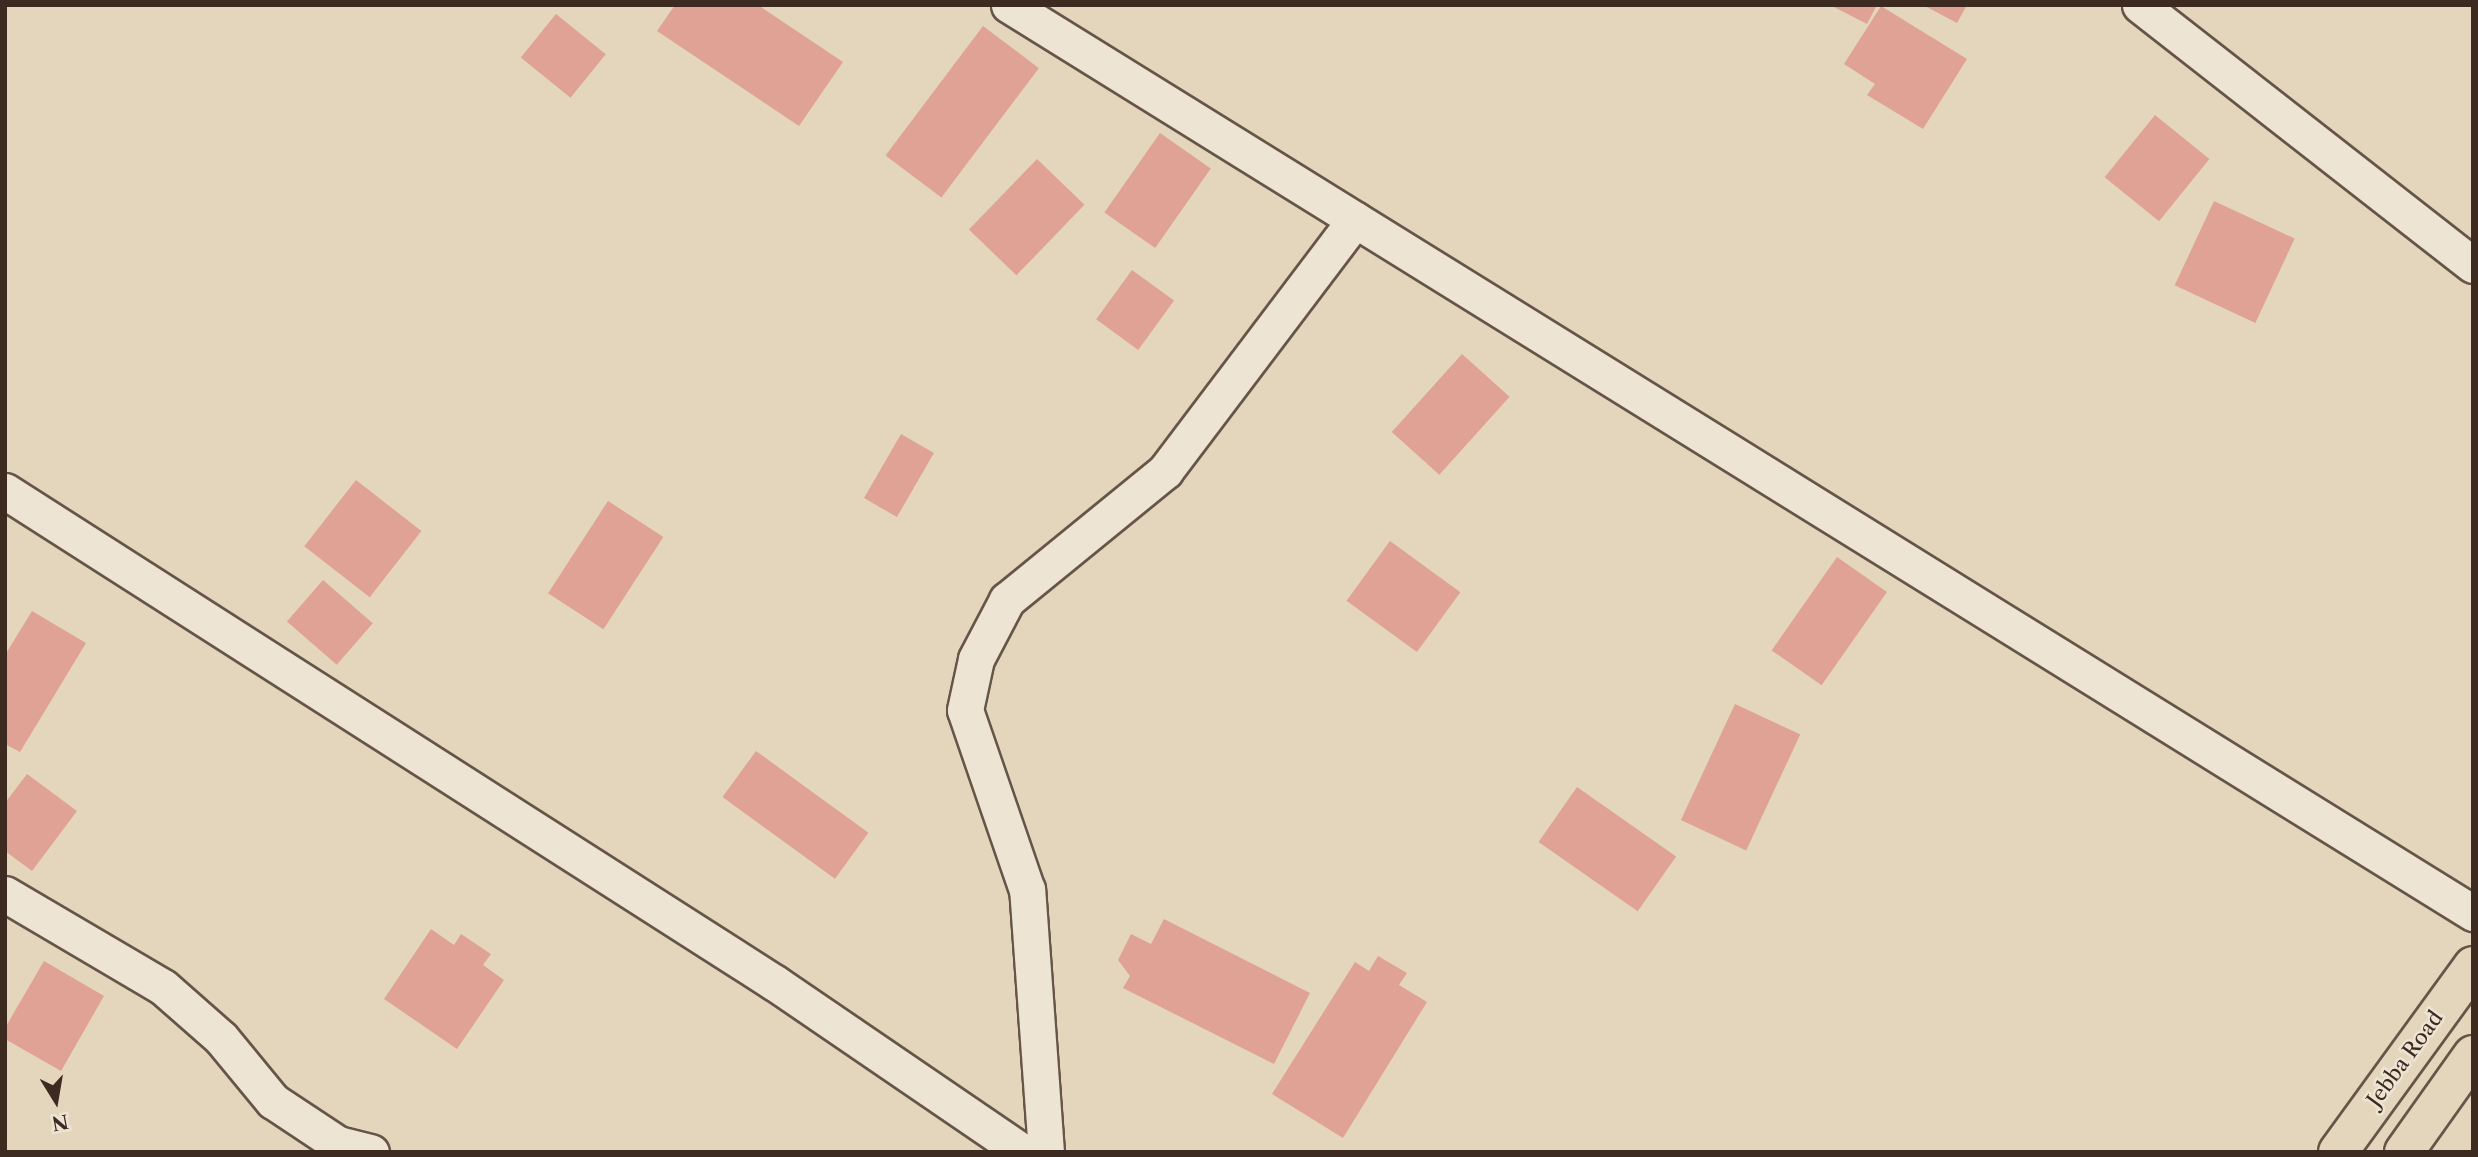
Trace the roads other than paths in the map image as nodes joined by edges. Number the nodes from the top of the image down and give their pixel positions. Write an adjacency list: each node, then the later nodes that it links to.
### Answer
1 (1009, 5): 3 (street)
2 (2140, 5): 4 (street)
3 (1355, 220): 7 (street); 12 (street)
4 (2473, 265)
5 (5, 491): 11 (street)
6 (5, 894): 10 (street)
7 (2473, 913)
8 (2473, 966): 13 (highway, Jebba Road)
9 (2473, 1055): 14 (highway)
10 (371, 1152)
11 (1023, 1152)
12 (1046, 1152)
13 (2338, 1152)
14 (2404, 1152)

